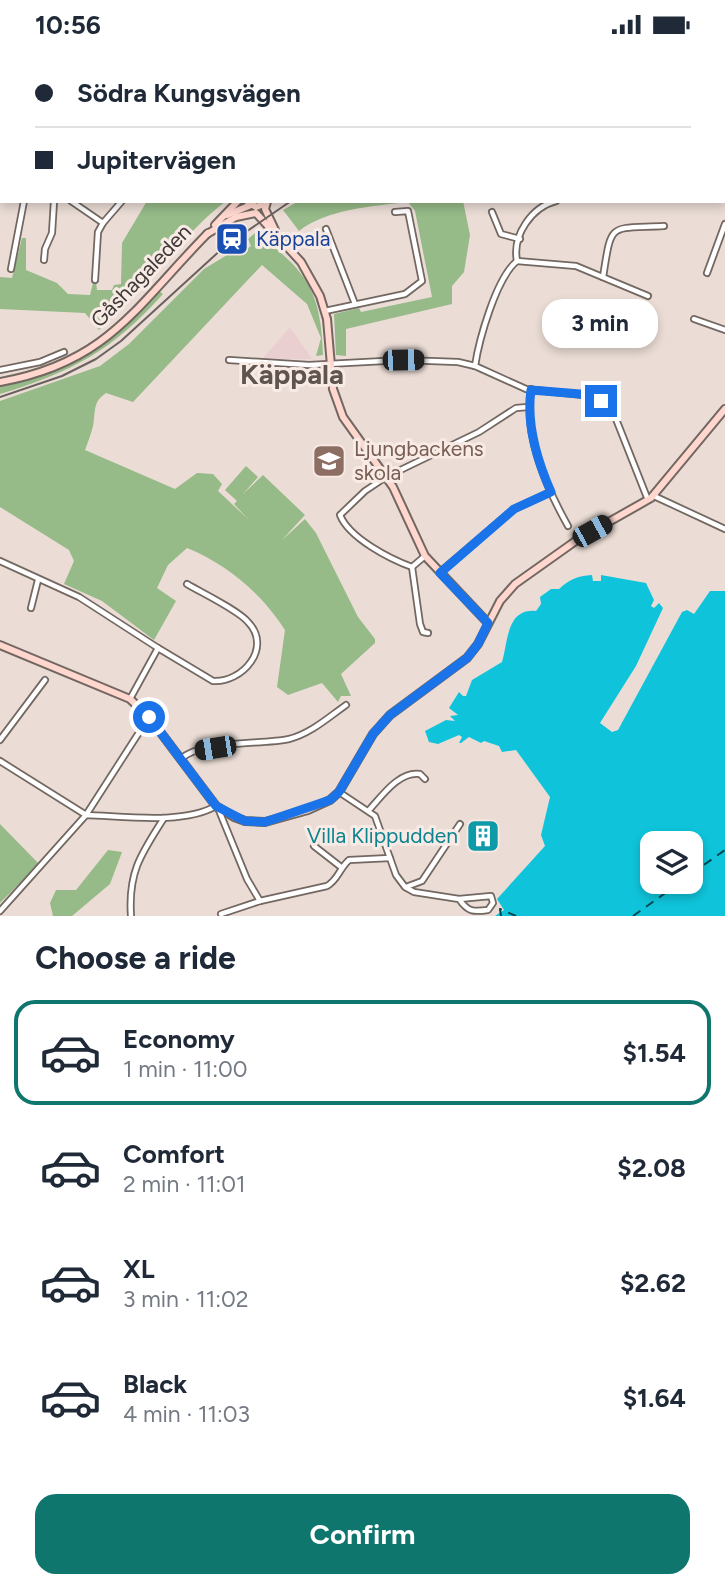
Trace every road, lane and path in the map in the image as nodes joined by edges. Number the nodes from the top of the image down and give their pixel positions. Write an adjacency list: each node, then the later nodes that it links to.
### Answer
1 (24, 203): 21 (street)
2 (54, 203): 19 (street)
3 (74, 203): 12 (street)
4 (120, 203): 12 (street)
5 (236, 203): 11 (street, Gåshagaleden)
6 (267, 203): 17 (street)
7 (549, 203): 18 (street)
8 (252, 207): 11 (street, Gåshagaleden); 16 (street); 17 (street)
9 (395, 212): 26 (street)
10 (492, 212): 18 (street)
11 (224, 216): 16 (street, Gåshagaleden)
12 (103, 223): 24 (street)
13 (725, 224): 22 (street)
14 (664, 226): 23 (street)
15 (326, 229): 26 (street)
16 (207, 234): 35 (street, Gåshagaleden)
17 (278, 235): 27 (street)
18 (520, 239): 20 (street)
19 (44, 260)
20 (517, 261): 23 (street); 33 (street)
21 (10, 269)
22 (707, 273)
23 (603, 277): 25 (street)
24 (95, 280)
25 (648, 296)
26 (355, 304): 27 (street)
27 (326, 311): 32 (street)
28 (694, 319): 29 (street)
29 (725, 330)
30 (64, 352): 34 (street)
31 (229, 360): 32 (street)
32 (330, 365): 33 (street); 39 (street)
33 (475, 366): 36 (street)
34 (0, 369)
35 (0, 382)
36 (531, 390): 37 (street); 41 (street)
37 (528, 407): 39 (street); 40 (street)
38 (725, 409): 41 (street)
39 (386, 477): 44 (street); 46 (street)
40 (551, 492): 42 (street); 47 (street)
41 (651, 498): 43 (street); 51 (street)
42 (568, 526)
43 (725, 529)
44 (425, 557): 46 (street); 47 (street)
45 (0, 561): 48 (street)
46 (412, 567): 52 (street)
47 (440, 573): 51 (street)
48 (38, 580): 50 (street); 54 (street)
49 (187, 584): 54 (street)
50 (31, 608)
51 (488, 623): 63 (street)
52 (428, 633)
53 (0, 645): 56 (street)
54 (158, 648): 56 (street)
55 (45, 680): 59 (street)
56 (130, 699): 58 (street)
57 (346, 705): 60 (street)
58 (149, 717): 60 (street); 66 (street)
59 (0, 740)
60 (181, 759): 64 (street)
61 (0, 761): 66 (street)
62 (425, 779): 65 (street)
63 (339, 792): 64 (street); 65 (street)
64 (217, 807): 67 (street); 74 (street)
65 (369, 810): 70 (street)
66 (86, 815): 67 (street); 75 (street)
67 (164, 817): 77 (street)
68 (460, 824): 72 (street)
69 (314, 846): 71 (street)
70 (390, 858): 71 (street); 72 (street)
71 (341, 867): 74 (street)
72 (405, 887): 73 (street)
73 (459, 899): 73 (street)
74 (260, 901): 76 (street)
75 (0, 911)
76 (221, 914)
77 (131, 916)

